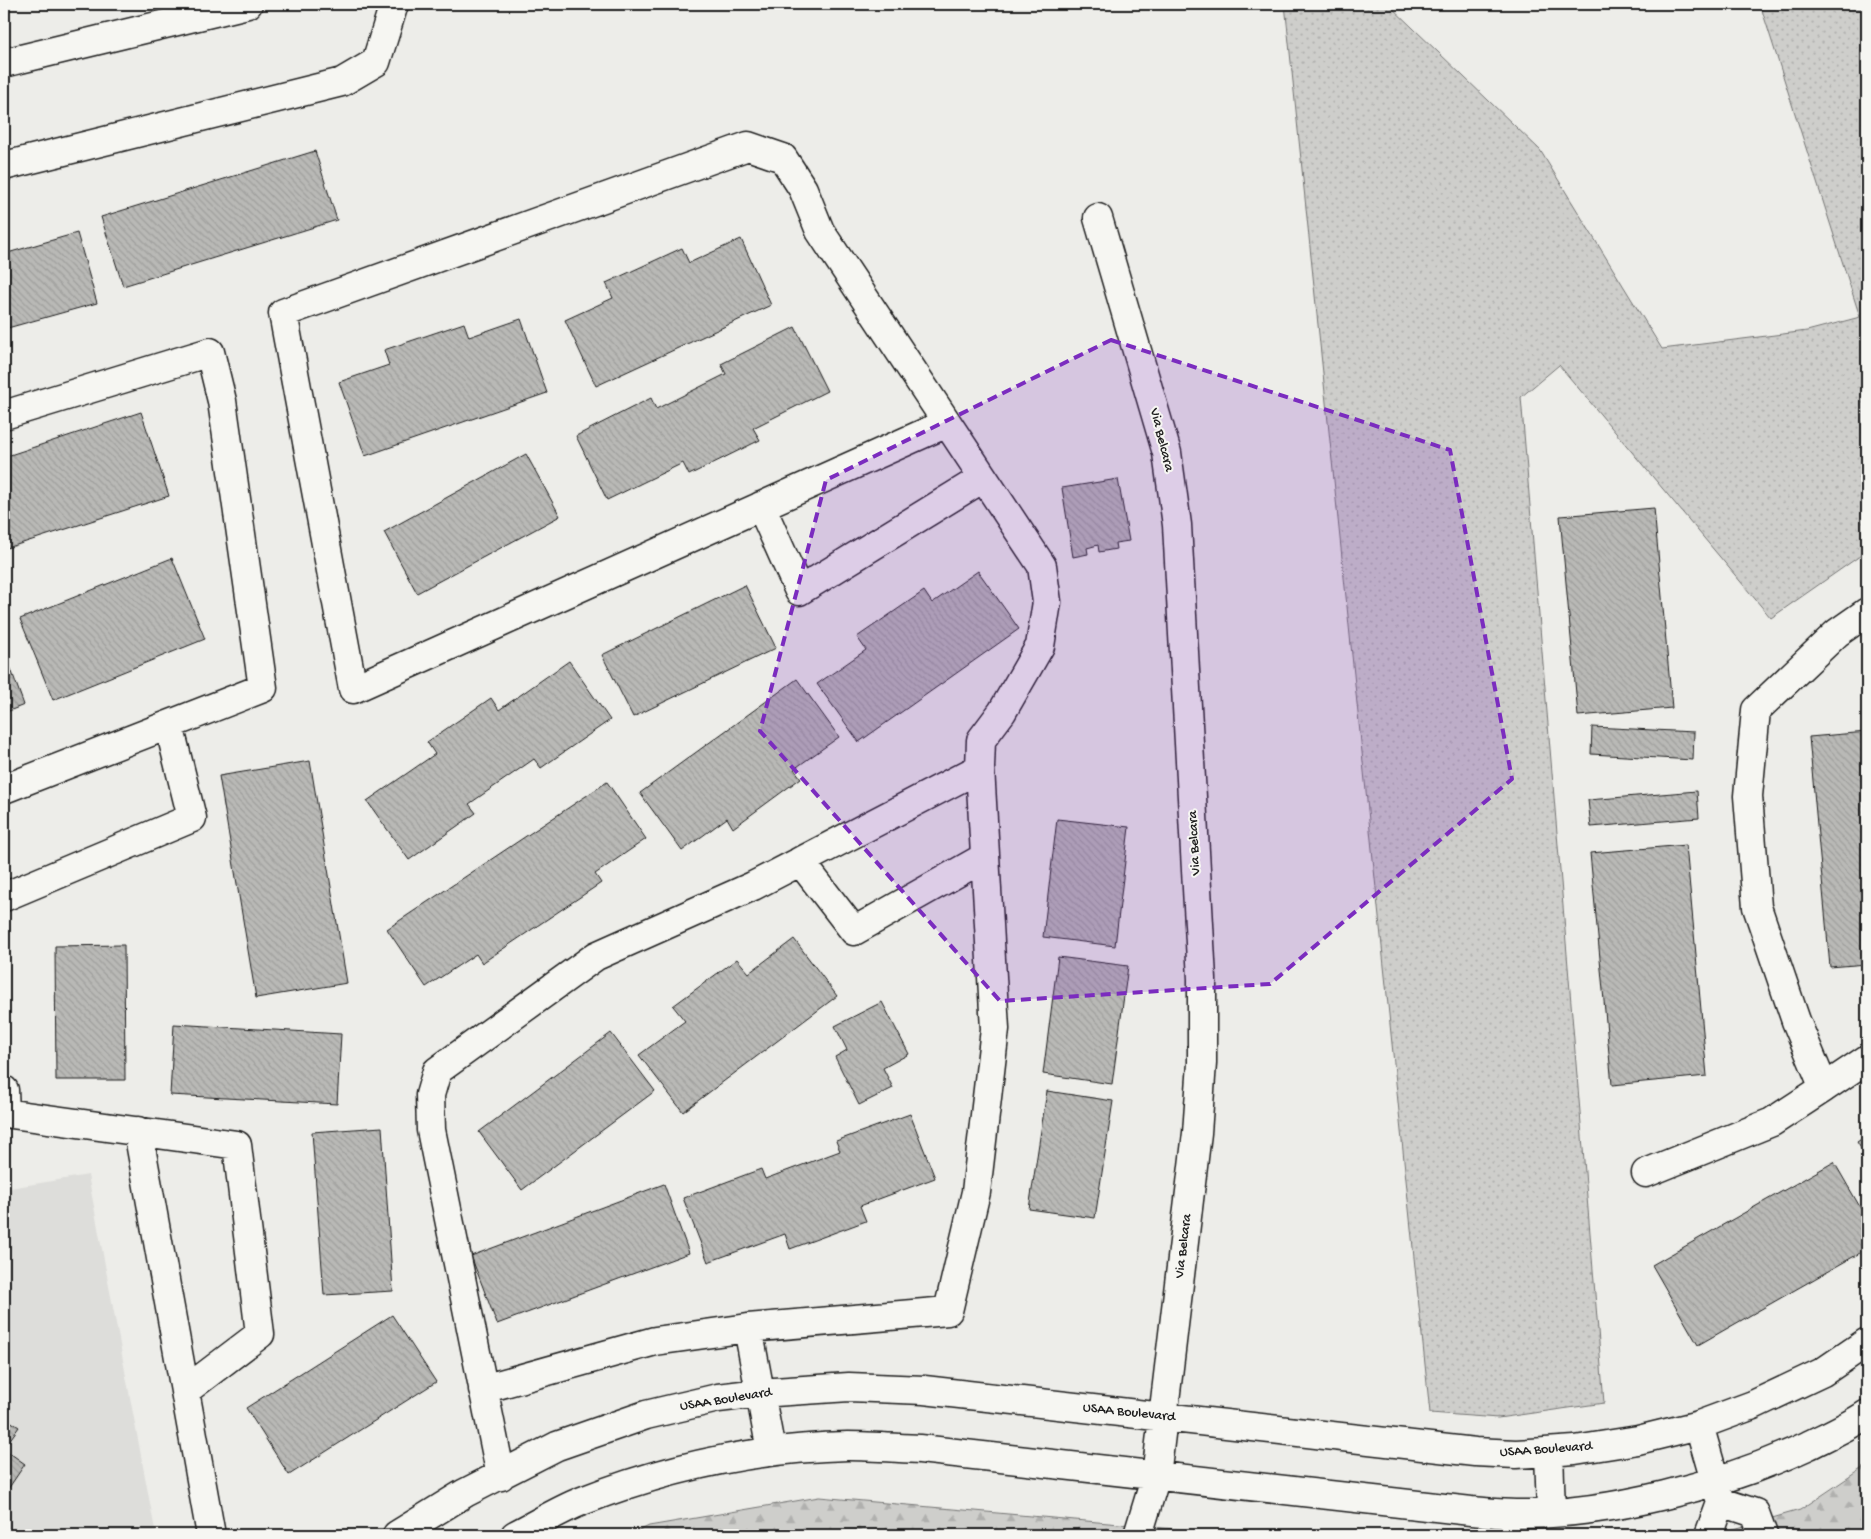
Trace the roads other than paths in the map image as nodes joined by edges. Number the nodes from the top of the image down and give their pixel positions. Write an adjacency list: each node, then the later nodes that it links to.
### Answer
1 (248, 4): 3 (street)
2 (394, 4): 4 (street)
3 (4, 62)
4 (4, 166)
5 (1098, 218): 28 (street, Via Belcara)
6 (4, 415): 11 (street)
7 (947, 423): 8 (street); 9 (street); 9 (street)
8 (983, 478): 9 (street); 12 (street)
9 (761, 506)
10 (1867, 612): 18 (street)
11 (169, 725): 13 (street); 16 (street)
12 (980, 768): 14 (street); 15 (street)
13 (4, 789)
14 (985, 857): 15 (street); 22 (street)
15 (800, 861): 24 (street)
16 (4, 897)
17 (1867, 1059): 18 (street)
18 (1824, 1088): 21 (street)
19 (4, 1105): 20 (street)
20 (138, 1131): 25 (street); 25 (street)
21 (1646, 1173)
22 (748, 1328): 24 (street); 26 (street)
23 (1867, 1342): 29 (street, USAA Boulevard)
24 (483, 1389): 32 (street)
25 (185, 1391): 36 (street)
26 (759, 1393): 28 (street, USAA Boulevard); 30 (street); 32 (street, USAA Boulevard)
27 (1867, 1414): 34 (street)
28 (1163, 1417): 31 (street, USAA Boulevard); 33 (street, Via Belcara)
29 (1699, 1425): 31 (street, USAA Boulevard); 34 (street)
30 (771, 1451): 33 (street); 38 (street)
31 (1549, 1452): 35 (street)
32 (500, 1476): 37 (street, USAA Boulevard)
33 (1156, 1476): 35 (street); 39 (street, Via Belcara)
34 (1718, 1491): 35 (street); 40 (street); 41 (street)
35 (1552, 1512)
36 (211, 1535)
37 (397, 1535)
38 (515, 1535)
39 (1138, 1535)
40 (1709, 1535)
41 (1762, 1535)

